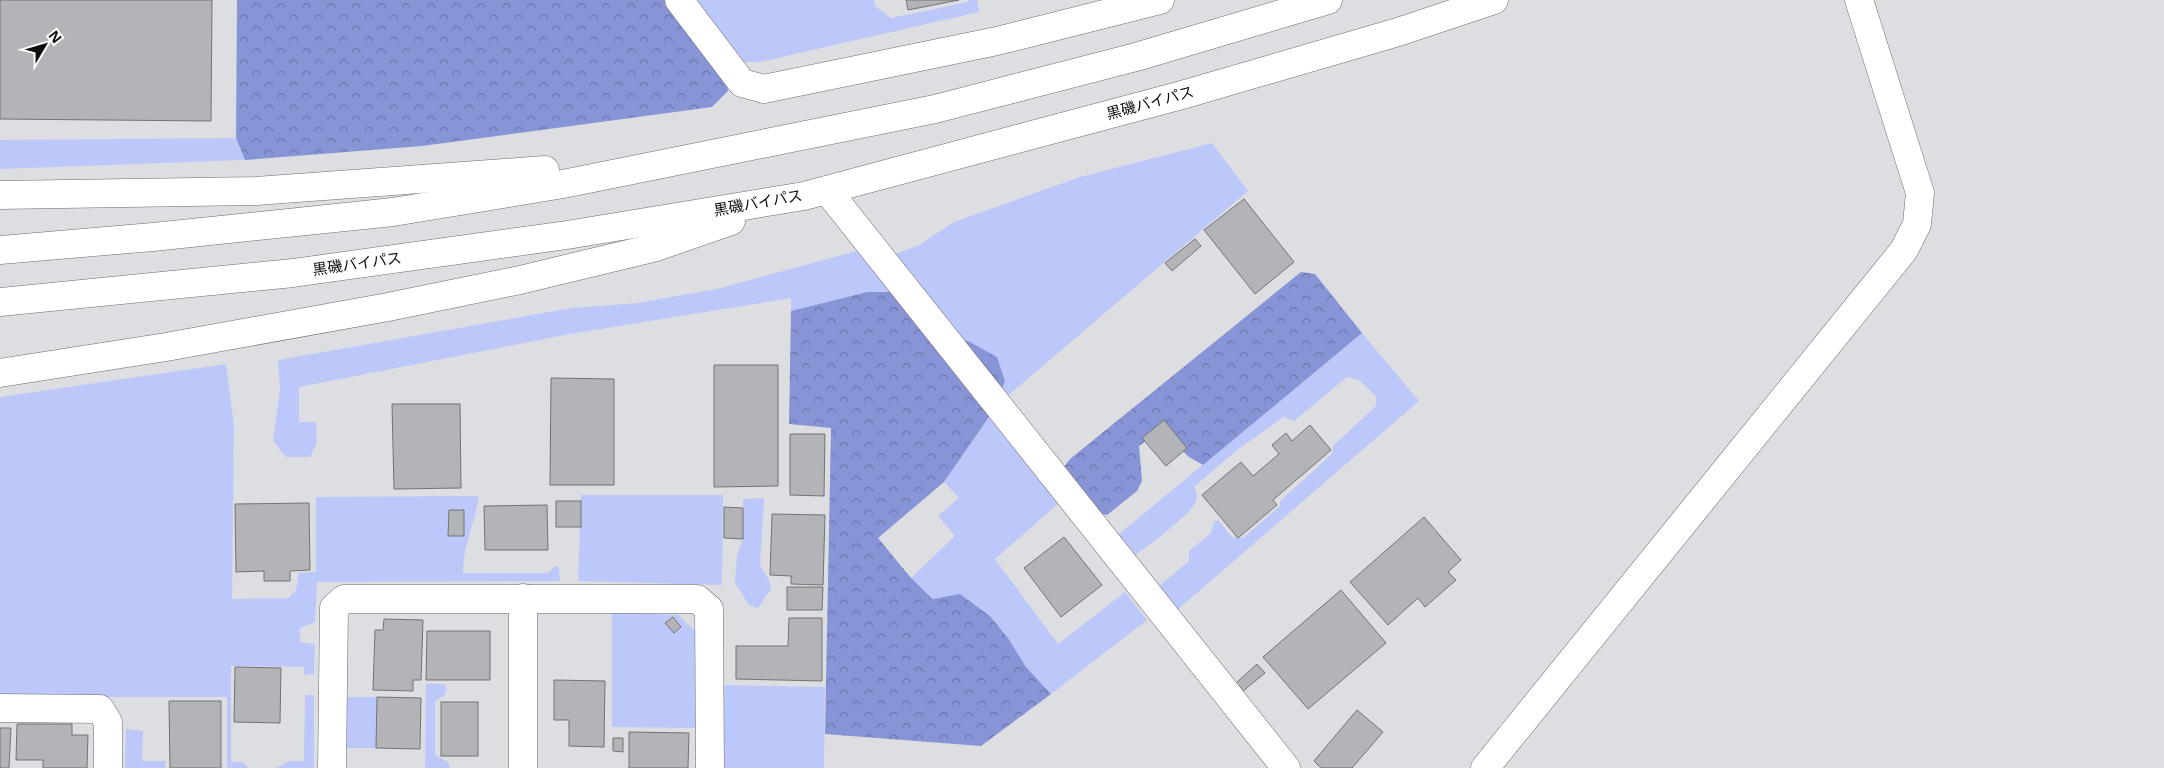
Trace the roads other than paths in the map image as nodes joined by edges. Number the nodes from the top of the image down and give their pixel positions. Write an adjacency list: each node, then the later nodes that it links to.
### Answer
1 (679, 0): 2 (main road)
2 (1160, 0)
3 (1328, 0): 6 (main road)
4 (1494, 0): 7 (main road, 黒磯バイパス)
5 (1859, 0): 19 (main road)
6 (702, 157): 8 (main road); 9 (main road)
7 (815, 193): 10 (main road, 黒磯バイパス); 11 (main road); 18 (main road)
8 (0, 195)
9 (0, 250)
10 (0, 302)
11 (0, 373)
12 (523, 598): 15 (main road); 16 (main road); 17 (main road)
13 (0, 708): 14 (main road)
14 (108, 768)
15 (332, 768)
16 (523, 768)
17 (710, 768)
18 (1286, 768)
19 (1485, 768)

